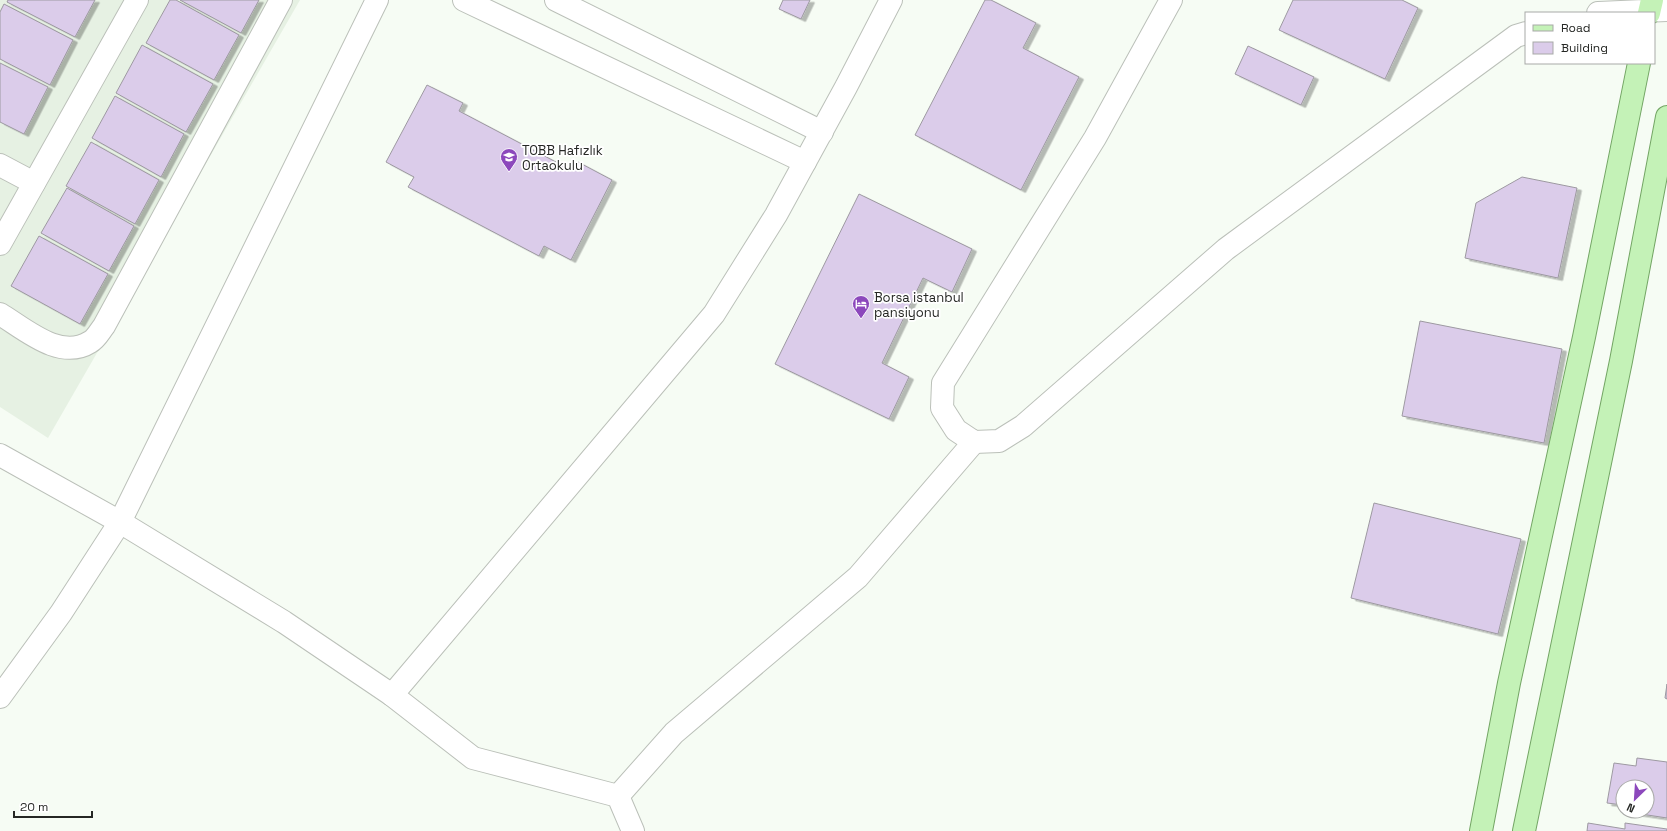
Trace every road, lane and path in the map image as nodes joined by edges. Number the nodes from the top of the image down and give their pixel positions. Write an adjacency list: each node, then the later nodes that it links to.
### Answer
1 (137, 0): 16 (street)
2 (282, 0): 18 (street)
3 (377, 0): 21 (street)
4 (464, 0): 14 (street)
5 (556, 0): 13 (street)
6 (891, 0): 13 (street)
7 (1171, 0): 19 (street)
8 (1654, 8): 9 (street)
9 (1609, 12)
10 (1525, 33): 19 (street)
11 (1639, 64): 26 (main road)
12 (1667, 117): 27 (main road)
13 (822, 132): 14 (street)
14 (805, 162): 22 (street)
15 (0, 165): 16 (street)
16 (34, 183): 17 (street)
17 (0, 244)
18 (0, 314)
19 (974, 442): 24 (street)
20 (0, 455): 21 (street)
21 (120, 522): 22 (street); 23 (street)
22 (392, 695): 24 (street)
23 (0, 697)
24 (618, 796): 25 (street)
25 (633, 831)
26 (1480, 831)
27 (1524, 831)

